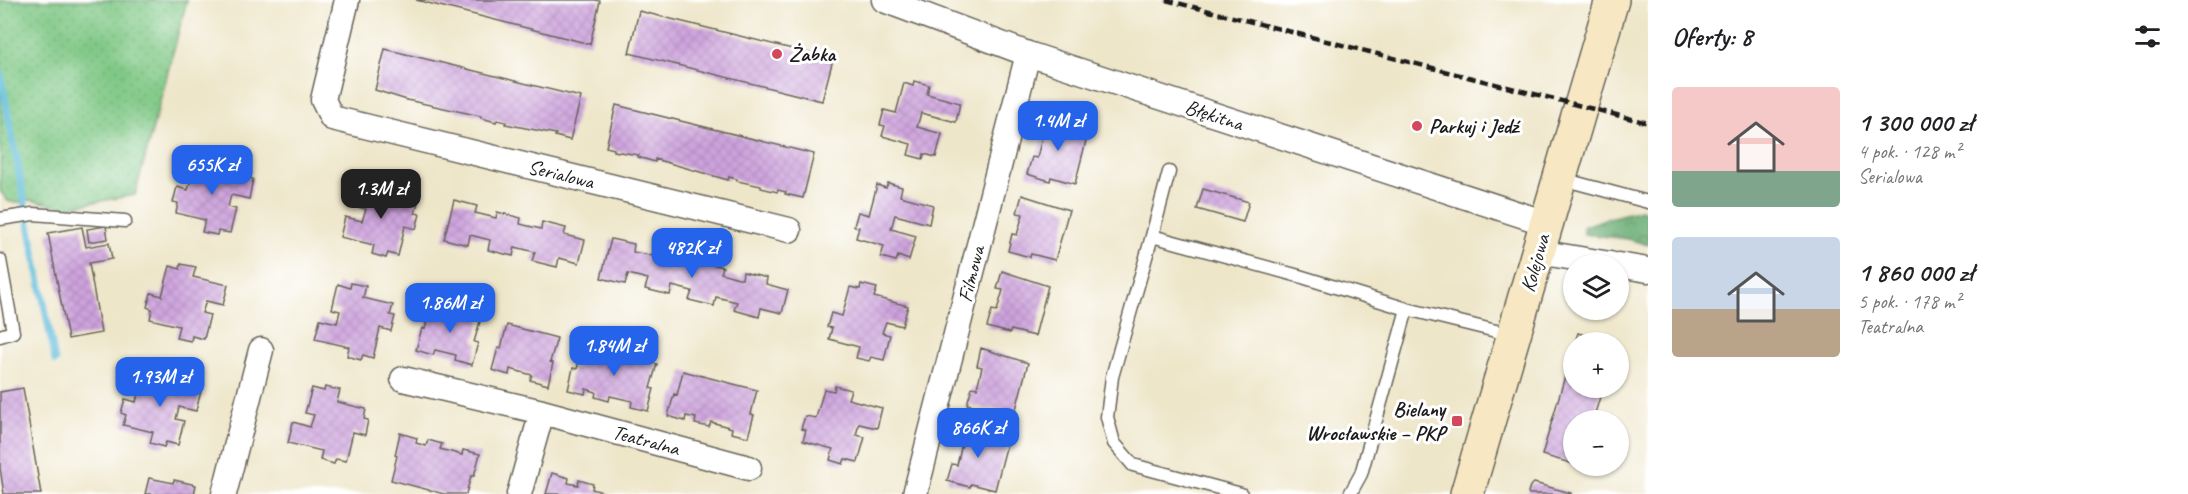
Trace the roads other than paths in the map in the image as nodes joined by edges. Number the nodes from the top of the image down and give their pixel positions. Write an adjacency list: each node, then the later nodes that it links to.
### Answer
1 (347, 0): 10 (street, Serialowa)
2 (884, 0): 4 (street, Błękitna)
3 (1612, 0): 6 (street, Kolejowa)
4 (1028, 54): 12 (street, Błękitna); 26 (street, Filmowa)
5 (1169, 172): 11 (lane)
6 (1560, 179): 7 (lane); 12 (street, Kolejowa)
7 (1648, 202)
8 (0, 219): 9 (lane)
9 (125, 221)
10 (789, 230)
11 (1152, 236): 17 (lane); 27 (lane)
12 (1542, 238): 13 (street, Błękitna); 18 (street, Kolejowa)
13 (1584, 254)
14 (0, 260): 19 (lane)
15 (1629, 267): 16 (street)
16 (1648, 270)
17 (1407, 309): 18 (lane); 28 (lane)
18 (1513, 335): 29 (street, Kolejowa)
19 (0, 336)
20 (261, 350): 24 (street)
21 (403, 379): 22 (street, Teatralna)
22 (542, 412): 23 (street, Teatralna); 25 (street)
23 (749, 468)
24 (224, 494)
25 (519, 494)
26 (915, 494)
27 (1241, 494)
28 (1350, 494)
29 (1467, 494)

